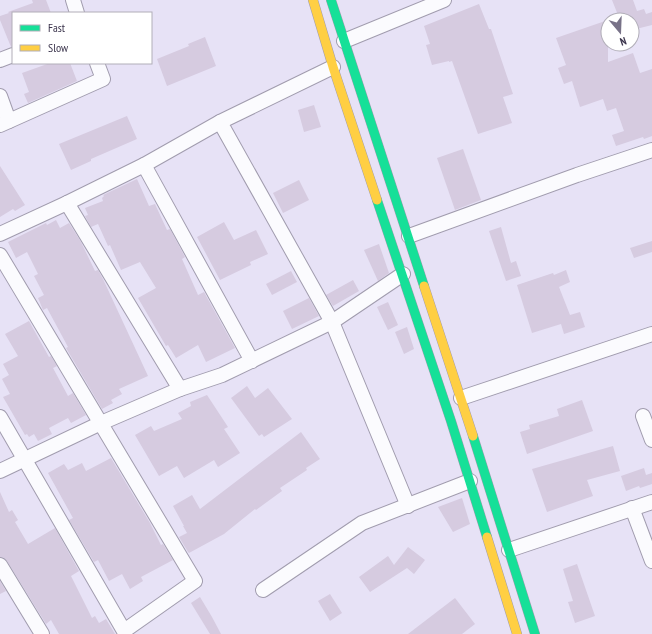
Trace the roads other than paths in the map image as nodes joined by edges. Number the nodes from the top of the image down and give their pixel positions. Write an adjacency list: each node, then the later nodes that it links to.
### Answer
1 (73, 0): 5 (street)
2 (312, 0): 10 (main road)
3 (331, 0): 6 (main road)
4 (444, 0): 6 (street)
5 (77, 12)
6 (344, 41): 18 (main road)
7 (12, 55): 8 (street)
8 (0, 60)
9 (96, 64): 13 (street)
10 (333, 67): 12 (street); 20 (main road)
11 (0, 96): 13 (street)
12 (220, 122): 15 (street); 21 (street)
13 (5, 123)
14 (652, 150): 18 (street)
15 (144, 165): 16 (street); 23 (street)
16 (67, 203): 17 (street); 24 (street)
17 (0, 234)
18 (409, 236): 25 (main road)
19 (0, 255): 28 (street)
20 (403, 274): 21 (street); 32 (main road)
21 (332, 322): 23 (street); 34 (street)
22 (652, 334): 25 (street)
23 (252, 361): 24 (street)
24 (180, 389): 28 (street)
25 (462, 398): 36 (main road)
26 (643, 416): 29 (street)
27 (0, 417): 30 (street)
28 (101, 423): 30 (street); 40 (street)
29 (652, 440)
30 (24, 460): 31 (street); 40 (street)
31 (0, 471)
32 (470, 481): 34 (street); 42 (main road)
33 (652, 502): 35 (street)
34 (408, 506): 39 (street)
35 (632, 508): 36 (street); 37 (street)
36 (509, 550): 43 (main road)
37 (652, 561)
38 (0, 565): 41 (street)
39 (263, 590)
40 (122, 633)
41 (42, 634)
42 (517, 634)
43 (535, 634)

